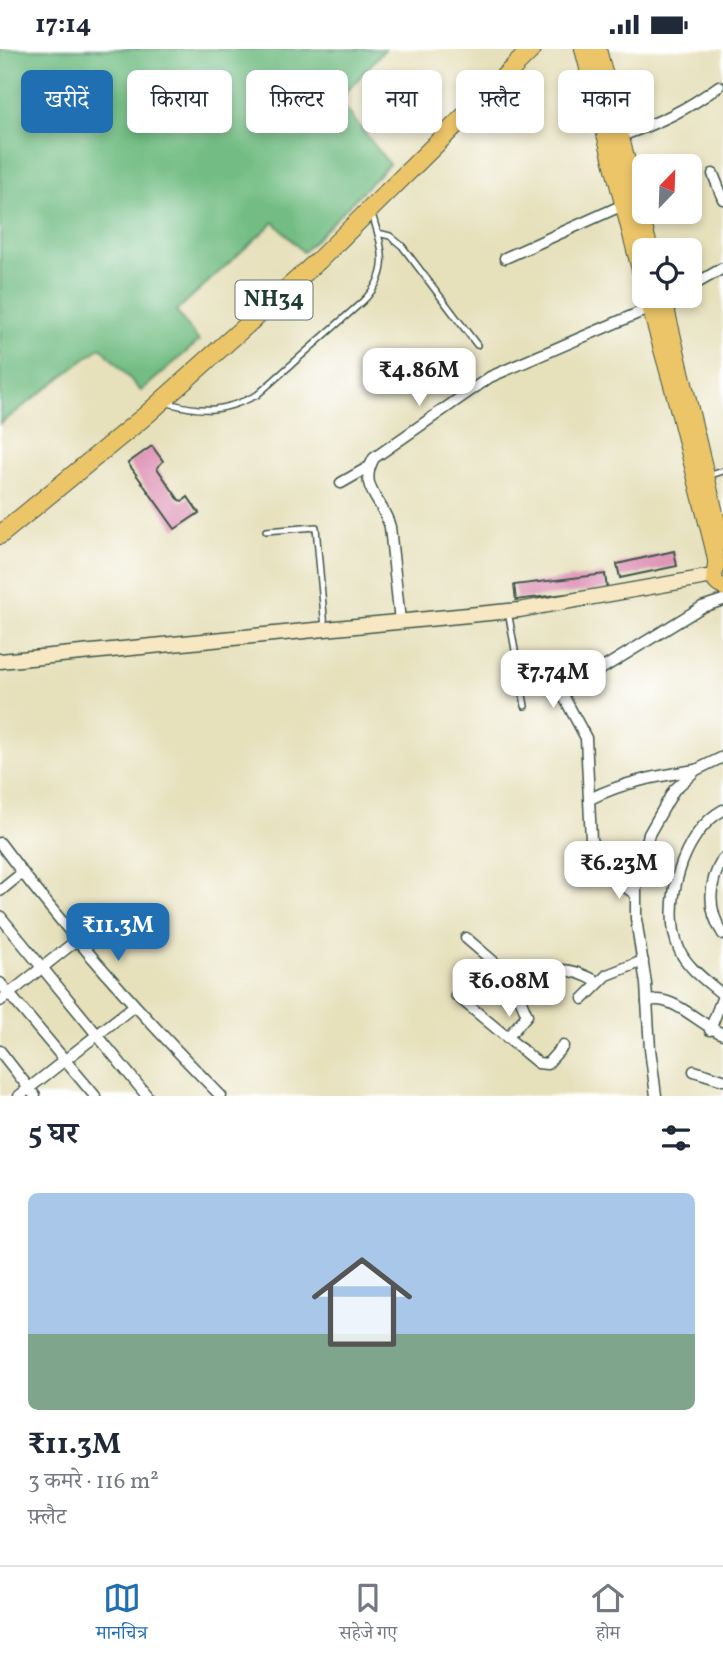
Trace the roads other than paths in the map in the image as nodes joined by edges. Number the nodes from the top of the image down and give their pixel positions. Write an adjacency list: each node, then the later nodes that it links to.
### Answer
1 (532, 49): 9 (highway, NH34)
2 (583, 49): 8 (main road)
3 (598, 49): 5 (main road)
4 (721, 87): 5 (street)
5 (621, 136): 11 (main road)
6 (713, 174): 7 (street)
7 (723, 199)
8 (623, 205): 12 (main road); 13 (street)
9 (370, 208): 10 (lane); 20 (highway, NH34)
10 (378, 233): 19 (lane); 20 (lane)
11 (647, 238)
12 (632, 239)
13 (505, 258)
14 (723, 268): 15 (street)
15 (702, 280)
16 (640, 308): 21 (street)
17 (660, 308): 27 (main road)
18 (662, 308): 22 (main road)
19 (477, 345)
20 (161, 401): 25 (highway, NH34)
21 (369, 467): 23 (street); 30 (street)
22 (715, 474): 26 (main road)
23 (341, 483)
24 (266, 531): 31 (lane)
25 (0, 535)
26 (723, 545)
27 (719, 573): 29 (main road)
28 (723, 600): 36 (street)
29 (508, 611): 30 (main road); 33 (lane)
30 (400, 621): 31 (main road)
31 (325, 628): 32 (main road)
32 (0, 661)
33 (525, 706)
34 (723, 757): 35 (street)
35 (696, 770): 36 (street); 42 (street)
36 (590, 799): 42 (street)
37 (723, 810): 53 (street)
38 (0, 843): 40 (street)
39 (723, 859): 44 (street)
40 (22, 873): 41 (street); 46 (street)
41 (0, 891)
42 (635, 894): 47 (street)
43 (0, 916): 48 (street)
44 (723, 934)
45 (466, 938): 51 (street)
46 (77, 940): 48 (street); 57 (street)
47 (643, 961): 49 (street); 56 (street)
48 (43, 967): 54 (street); 60 (street)
49 (598, 982): 51 (street); 55 (street)
50 (0, 983): 54 (street)
51 (523, 987): 61 (street)
52 (456, 995): 61 (street)
53 (723, 995): 58 (street)
54 (4, 997): 64 (street)
55 (583, 999)
56 (647, 1002): 58 (street); 72 (street)
57 (134, 1006): 60 (street); 71 (street)
58 (710, 1030): 59 (street)
59 (723, 1034)
60 (97, 1035): 64 (street); 70 (street)
61 (507, 1038): 62 (street)
62 (563, 1046)
63 (0, 1051): 67 (street)
64 (64, 1061): 67 (street); 69 (street)
65 (694, 1071): 66 (street)
66 (723, 1080)
67 (32, 1092): 68 (street)
68 (19, 1096)
69 (95, 1096)
70 (147, 1096)
71 (220, 1096)
72 (656, 1096)

